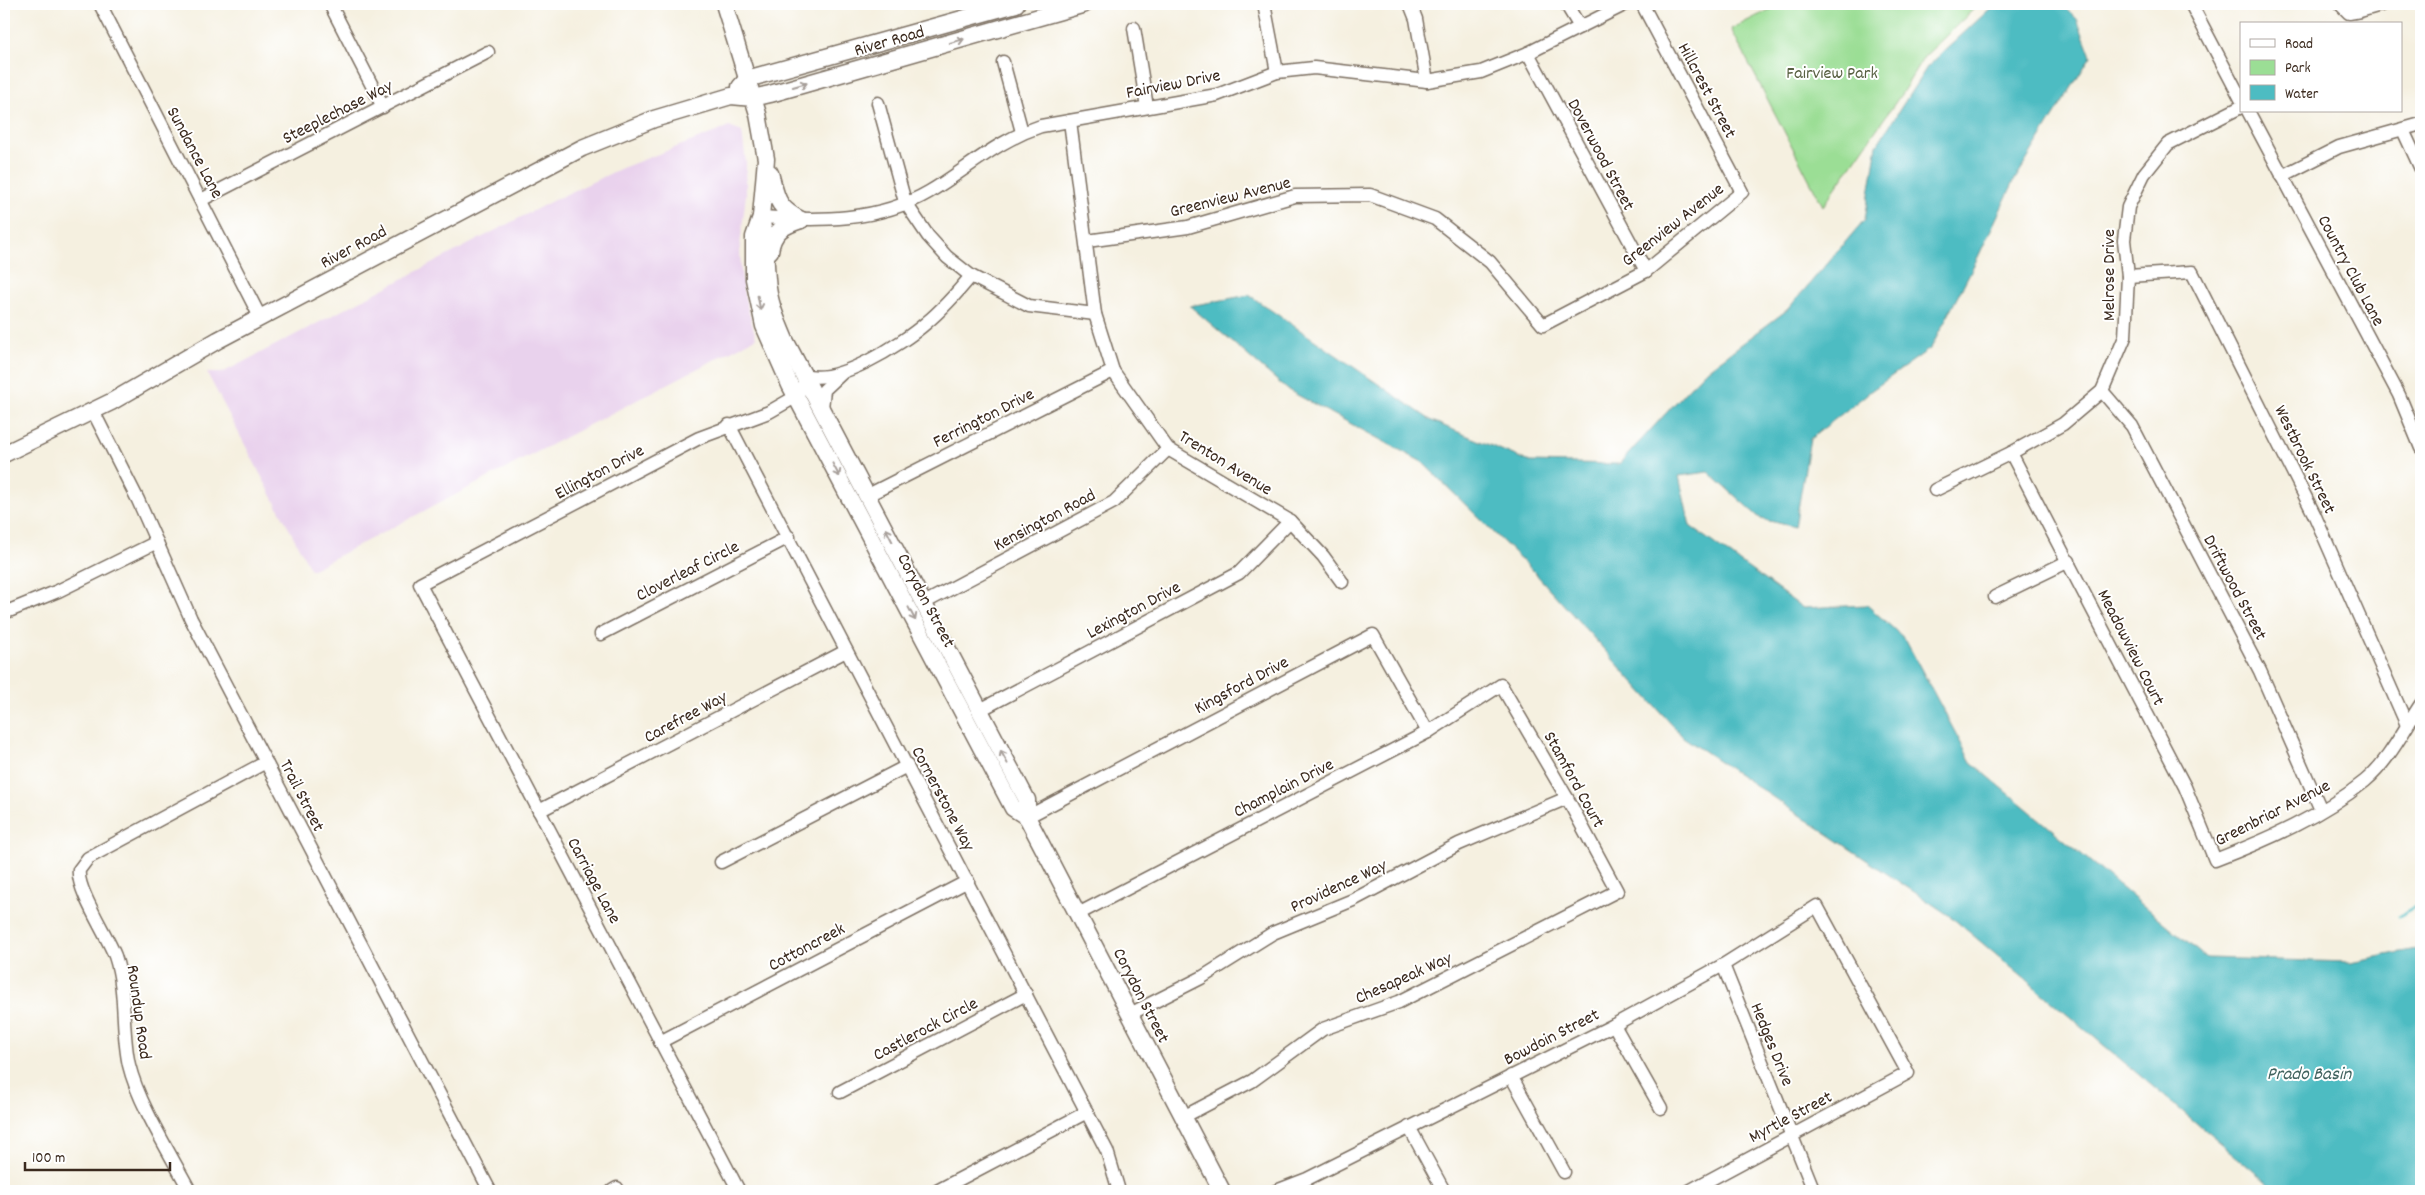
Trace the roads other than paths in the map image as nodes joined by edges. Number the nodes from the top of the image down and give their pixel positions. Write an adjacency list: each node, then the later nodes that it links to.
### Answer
1 (100, 4): 38 (street, Sundance Lane)
2 (330, 4): 26 (street)
3 (724, 4): 20 (main road, Corydon Street)
4 (1016, 4): 20 (main road, River Road)
5 (1085, 4): 24 (main road, River Road, one-way to 5)
6 (1264, 4): 19 (street)
7 (1410, 4): 21 (street)
8 (1566, 4): 14 (street)
9 (1626, 4): 14 (street, Fairview Drive)
10 (1642, 4): 37 (street, Hillcrest Street)
11 (2191, 4): 23 (street)
12 (2384, 4): 13 (street)
13 (2344, 8)
14 (1580, 27): 17 (street, Fairview Drive)
15 (1134, 28): 27 (street)
16 (488, 52): 26 (street, Steeplechase Way)
17 (1528, 53): 21 (street, Fairview Drive); 43 (street, Doverwood Street)
18 (1003, 62): 33 (street)
19 (1277, 72): 21 (street, Fairview Drive); 27 (street, Fairview Drive)
20 (747, 79): 22 (main road, River Road); 24 (main road, Corydon Street)
21 (1427, 81)
22 (731, 96): 24 (main road, River Road); 48 (main road, River Road)
23 (2240, 97)
24 (753, 98): 34 (main road, Corydon Street)
25 (878, 103): 39 (street)
26 (383, 107): 38 (street, Steeplechase Way)
27 (1147, 107): 30 (street, Fairview Drive)
28 (2240, 108): 45 (street, Melrose Drive)
29 (2249, 112): 36 (street, Country Club Lane)
30 (1070, 121): 33 (street, Fairview Drive); 42 (street, Trenton Avenue)
31 (2421, 124): 32 (street)
32 (2403, 130): 35 (street); 36 (street)
33 (1022, 132): 39 (street, Fairview Drive)
34 (766, 159): 40 (main road, Corydon Street); 41 (main road)
35 (2421, 169)
36 (2282, 176): 58 (street, Country Club Lane)
37 (1742, 192): 43 (street, Greenview Avenue)
38 (201, 200): 48 (street, Sundance Lane)
39 (905, 202): 41 (street, Fairview Drive); 44 (street)
40 (761, 217): 41 (street, Fairview Drive); 46 (main road, Corydon Street); 53 (main road, Corydon Street, one-way to 53)
41 (801, 220): 46 (main road)
42 (1086, 241): 43 (street, Greenview Avenue); 47 (street, Trenton Avenue)
43 (1646, 271)
44 (971, 276): 47 (street); 50 (street)
45 (2128, 276): 52 (street, Melrose Drive); 78 (street, Westbrook Street)
46 (767, 281): 51 (main road, Corydon Street)
47 (1095, 314): 49 (street, Trenton Avenue)
48 (260, 317): 55 (main road, River Road)
49 (1113, 371): 59 (street, Trenton Avenue); 63 (street, Ferrington Drive)
50 (843, 372): 51 (street); 54 (street)
51 (804, 374): 53 (street); 54 (main road, Corydon Street)
52 (2102, 391): 60 (street, Melrose Drive); 83 (street, Driftwood Street)
53 (797, 396): 56 (street, Ellington Drive); 57 (street, Corydon Street); 85 (main road, Corydon Street, one-way to 85)
54 (822, 408): 57 (main road, Corydon Street)
55 (93, 411): 61 (main road, River Road); 66 (street, Trail Street)
56 (729, 425): 65 (street, Cornerstone Way); 69 (street, Ellington Drive)
57 (837, 441): 63 (main road, Corydon Street)
58 (2421, 448)
59 (1168, 449): 64 (street, Trenton Avenue); 71 (street, Kensington Road)
60 (2012, 453): 62 (street, Melrose Drive); 67 (street, Meadowview Court)
61 (4, 454)
62 (1934, 490)
63 (868, 495): 71 (main road, Corydon Street, one-way to 63)
64 (1290, 521): 68 (street, Trenton Avenue); 77 (street, Lexington Drive)
65 (789, 537): 73 (street, Cloverleaf Circle); 74 (street, Cornerstone Way)
66 (157, 542): 72 (street); 80 (street, Trail Street)
67 (2069, 561): 70 (street); 86 (street, Meadowview Court)
68 (1342, 582)
69 (420, 584): 84 (street, Carriage Lane)
70 (1995, 597)
71 (924, 603): 77 (main road, Corydon Street)
72 (4, 613)
73 (601, 634)
74 (846, 651): 81 (street, Cornerstone Way); 84 (street, Carefree Way)
75 (1501, 685): 79 (street, Champlain Drive); 82 (street, Stamford Court)
76 (2421, 704): 78 (street, Greenbriar Avenue)
77 (980, 710): 85 (main road, Corydon Street, one-way to 77)
78 (2407, 725): 83 (street, Greenbriar Avenue)
79 (1428, 732): 85 (street, Kingsford Drive); 90 (street, Champlain Drive)
80 (266, 762): 107 (street, Roundup Road); 108 (street, Trail Street)
81 (907, 766): 87 (street); 88 (street, Cornerstone Way)
82 (1567, 798): 89 (street, Stamford Court); 93 (street, Providence Way)
83 (2321, 810): 86 (street, Greenbriar Avenue)
84 (539, 811): 95 (street, Carriage Lane)
85 (1027, 817): 90 (main road, Corydon Street)
86 (2216, 860)
87 (721, 862)
88 (968, 881): 92 (street, Cornerstone Way); 95 (street, Cottoncreek)
89 (1617, 891): 101 (street, Chesapeak Way)
90 (1078, 914): 93 (main road, Corydon Street)
91 (1724, 965): 94 (street, Bowdoin Street); 96 (street, Bowdoin Street); 103 (street, Hedges Drive)
92 (1026, 994): 98 (street, Castlerock Circle); 100 (street, Cornerstone Way)
93 (1130, 1014): 101 (main road, Corydon Street)
94 (1614, 1024): 97 (street, Bowdoin Street); 99 (street)
95 (660, 1042): 109 (street, Carriage Lane)
96 (1908, 1073): 103 (street, Myrtle Street)
97 (1512, 1076): 102 (street, Bowdoin Street); 104 (street)
98 (840, 1092)
99 (1661, 1108)
100 (1087, 1112): 110 (street); 111 (street, Cornerstone Way)
101 (1183, 1117): 112 (main road, Corydon Street)
102 (1409, 1127): 105 (street, Bowdoin Street); 115 (street)
103 (1791, 1135): 116 (street, Myrtle Street); 117 (street, Hedges Drive)
104 (1564, 1172)
105 (1307, 1179): 106 (street, Bowdoin Street); 114 (street)
106 (1293, 1188): 113 (street, Bowdoin Street)
107 (190, 1191)
108 (490, 1191)
109 (739, 1191)
110 (937, 1191)
111 (1118, 1191)
112 (1222, 1191)
113 (1276, 1191)
114 (1314, 1191)
115 (1444, 1191)
116 (1689, 1191)
117 (1814, 1191)

